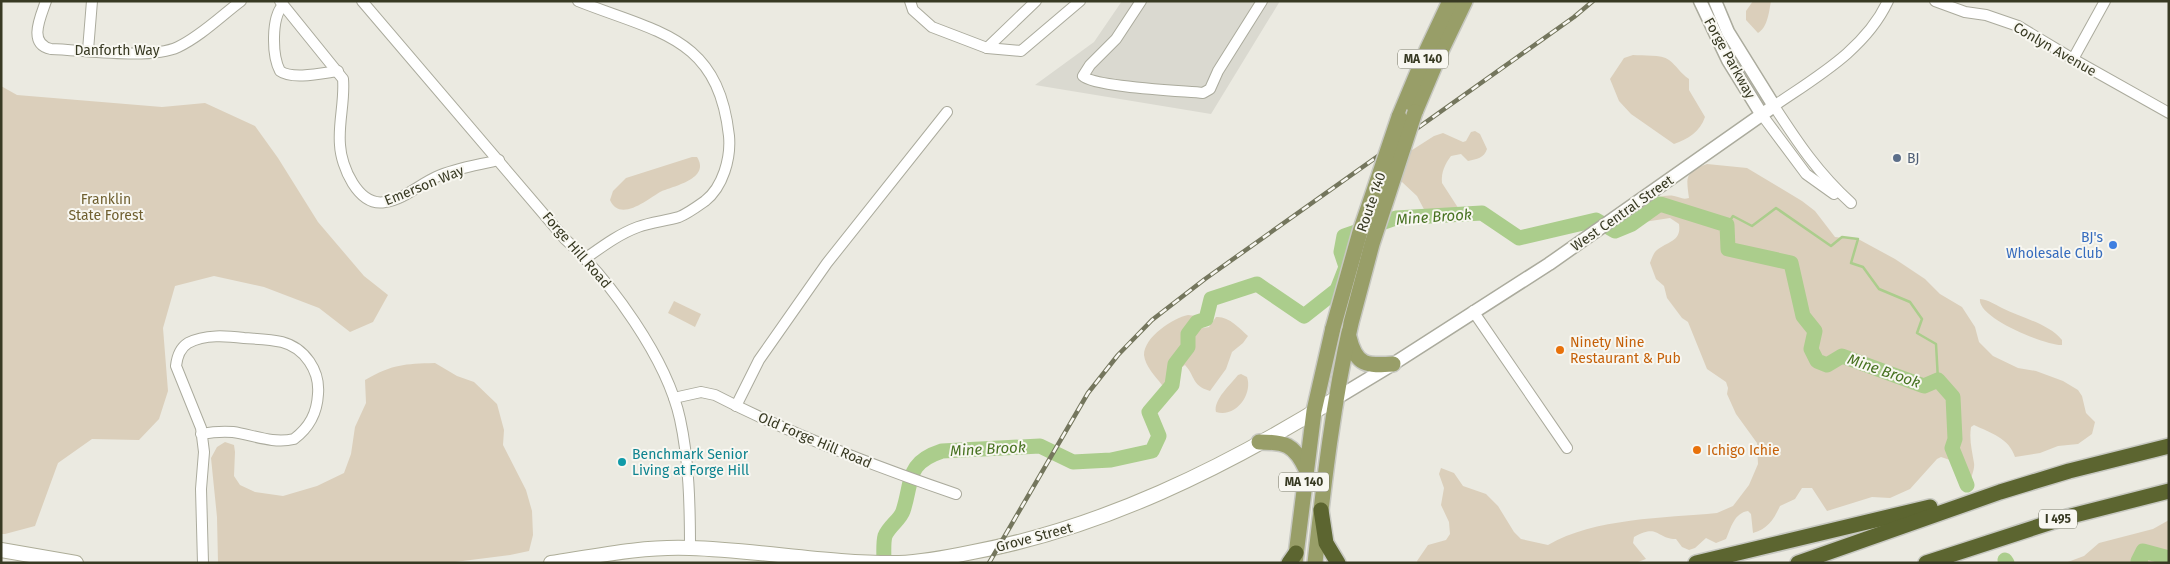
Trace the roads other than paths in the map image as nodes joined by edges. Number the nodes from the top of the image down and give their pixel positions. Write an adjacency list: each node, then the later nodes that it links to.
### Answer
1 (46, 1): 20 (street, Danforth Way)
2 (92, 1): 20 (street)
3 (241, 1): 20 (street, Danforth Way)
4 (362, 1): 27 (street, Forge Hill Road)
5 (578, 1): 28 (street)
6 (910, 1): 19 (street)
7 (1036, 1): 19 (street)
8 (1080, 1): 19 (street)
9 (1141, 1): 10 (street)
10 (1262, 1)
11 (1450, 1): 35 (main road, Route 140 / MA 140, bridge)
12 (1465, 1): 30 (main road, Route 140 / MA 140, bridge)
13 (1700, 1): 26 (street, Forge Parkway)
14 (1716, 1): 23 (street, Forge Parkway)
15 (1888, 1): 23 (street, West Central Street)
16 (1935, 1): 21 (street, Conlyn Avenue)
17 (2106, 1): 21 (street)
18 (282, 3): 22 (street, Emerson Way); 22 (street)
19 (987, 48)
20 (88, 50)
21 (2073, 60): 25 (street, Conlyn Avenue)
22 (338, 71): 27 (street, Emerson Way)
23 (1774, 106): 26 (street, West Central Street); 26 (street)
24 (947, 112): 34 (street)
25 (2169, 113)
26 (1762, 115): 29 (street, West Central Street)
27 (499, 160): 28 (street, Forge Hill Road)
28 (586, 258): 32 (street, Forge Hill Road)
29 (1473, 311): 31 (street, West Central Street); 39 (street)
30 (1350, 329): 31 (main road); 33 (main road, Route 140 / MA 140)
31 (1393, 364): 33 (street, West Central Street)
32 (674, 398): 34 (street, Old Forge Hill Road); 45 (street, Forge Hill Road)
33 (1335, 398): 35 (main road, West Central Street); 44 (main road, MA 140)
34 (736, 406): 43 (street, Old Forge Hill Road)
35 (1314, 411): 37 (main road, Grove Street); 40 (main road, MA 140)
36 (201, 434): 36 (street); 50 (street)
37 (1259, 442): 40 (main road); 52 (main road, Grove Street)
38 (2169, 446): 42 (highway)
39 (1567, 448)
40 (1306, 469): 47 (main road, MA 140)
41 (2169, 490): 57 (highway, I 495)
42 (2000, 492): 55 (highway); 56 (highway)
43 (956, 494)
44 (1321, 510): 53 (main road, MA 140); 54 (highway)
45 (690, 548): 48 (main road, Grove Street); 51 (main road, Grove Street)
46 (1, 550): 49 (main road)
47 (1294, 560)
48 (874, 562): 52 (main road, Grove Street)
49 (76, 563)
50 (203, 563)
51 (551, 563)
52 (899, 563)
53 (1315, 563)
54 (1338, 563)
55 (1696, 563)
56 (1798, 563)
57 (1928, 563)

